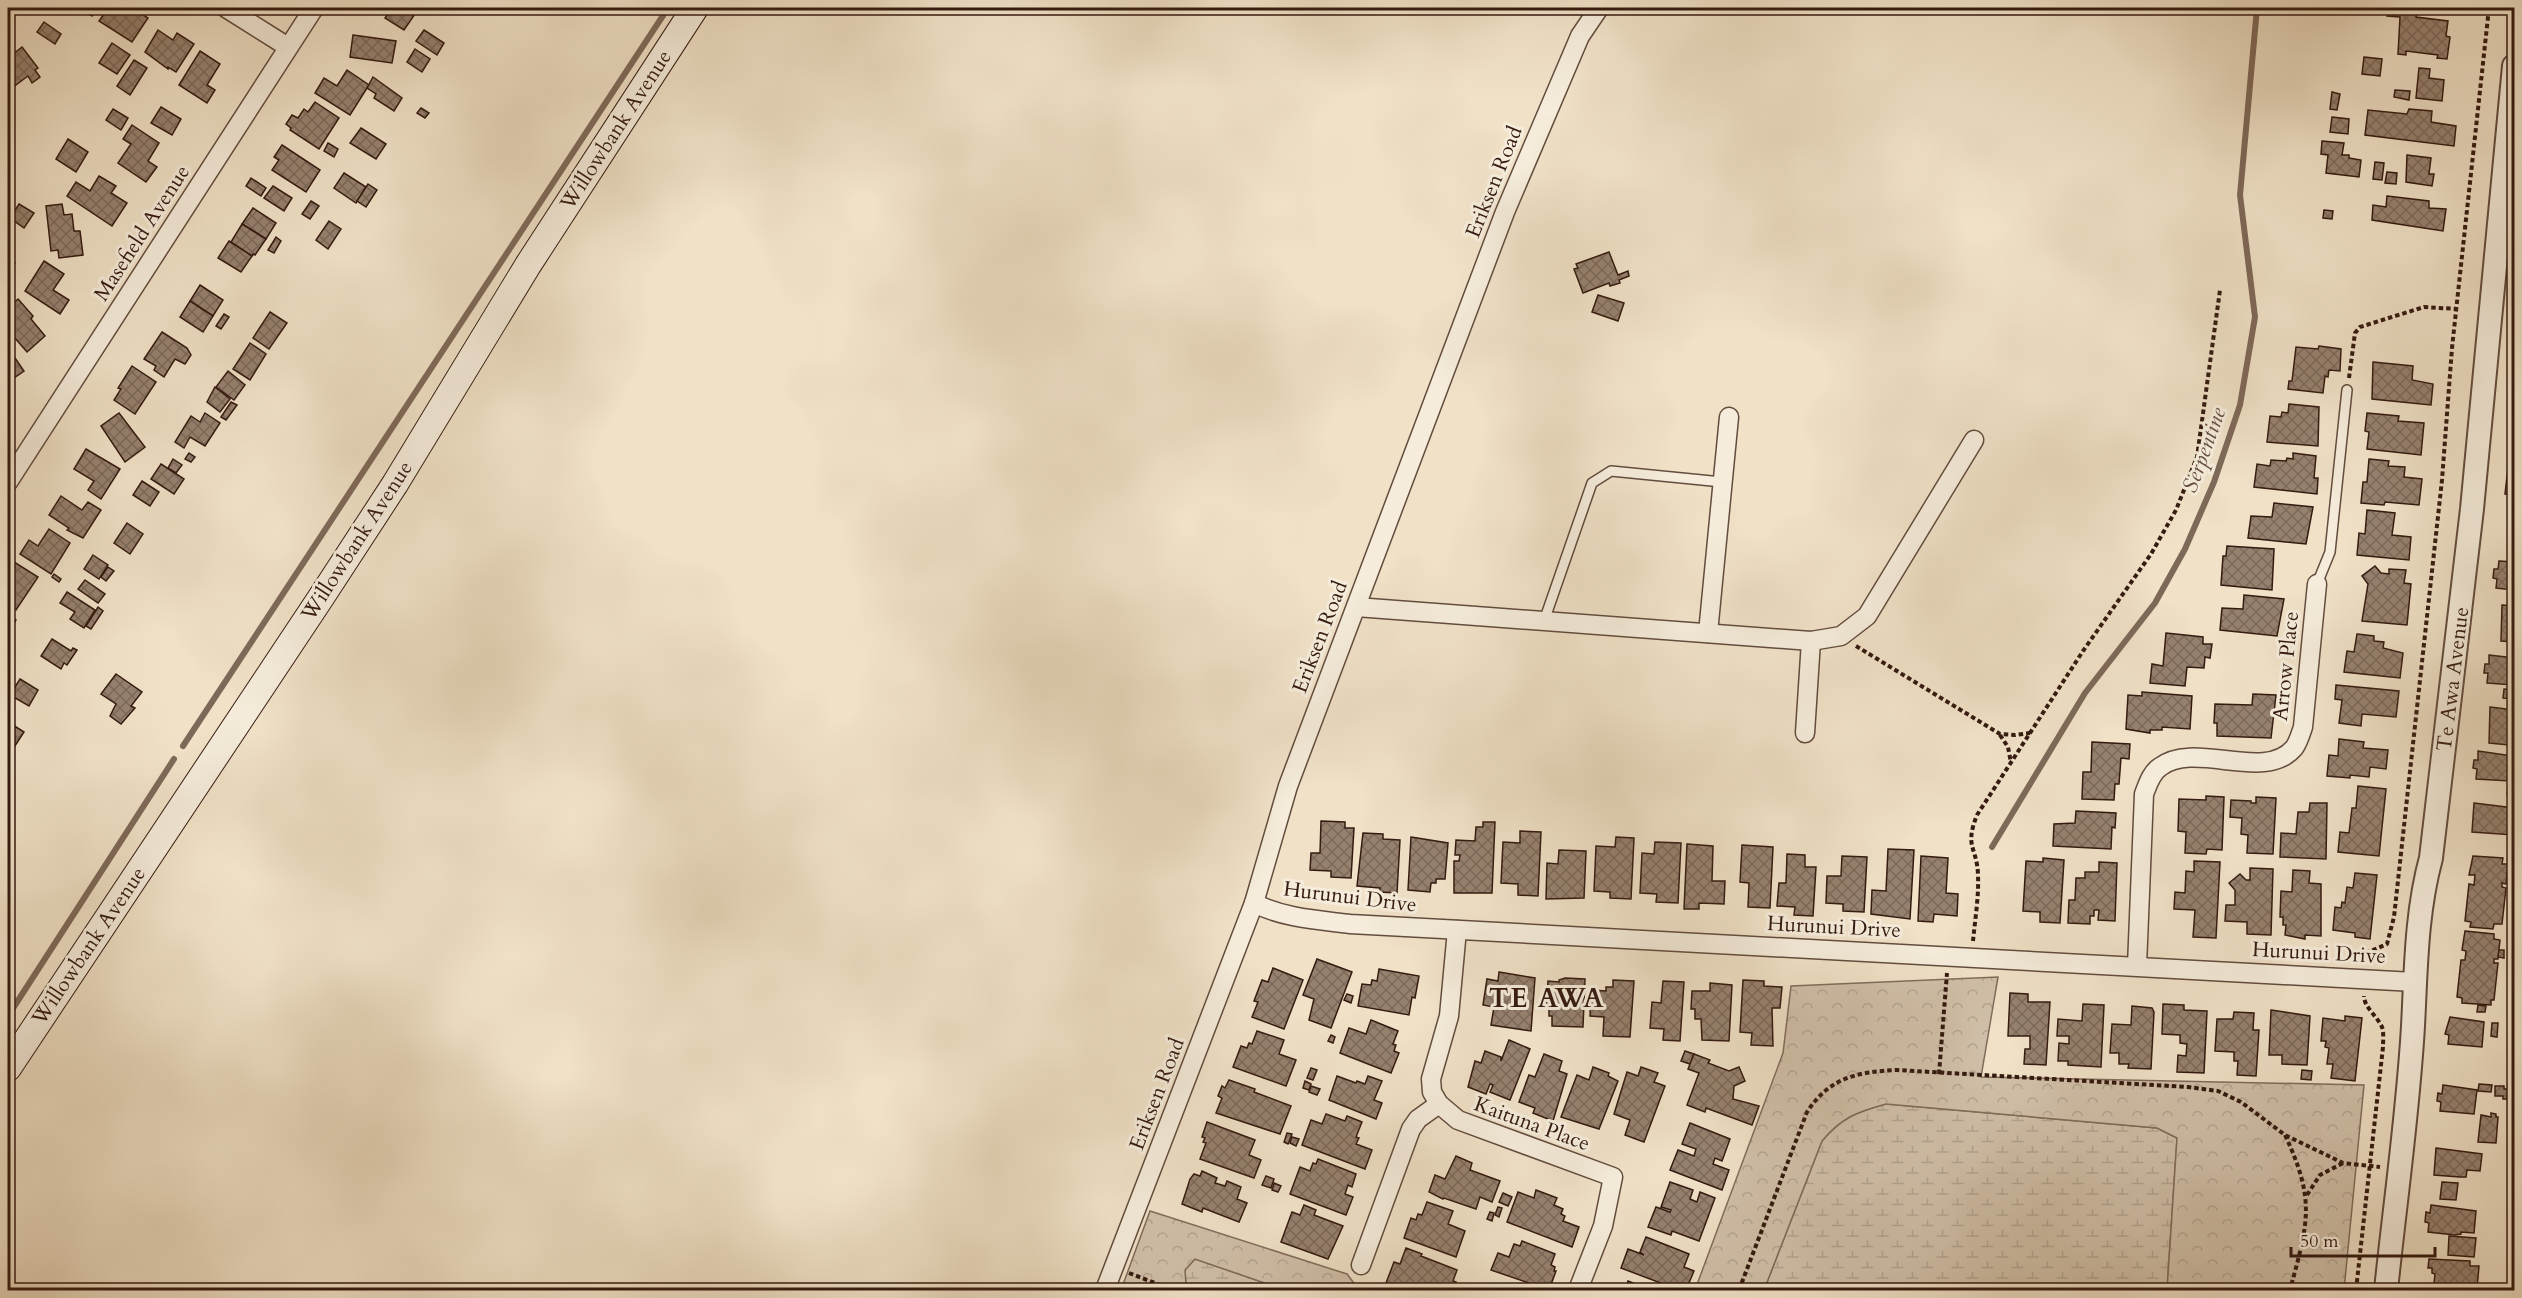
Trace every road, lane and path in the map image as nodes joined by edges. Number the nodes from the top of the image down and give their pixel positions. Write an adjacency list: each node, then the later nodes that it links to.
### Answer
1 (226, 8): 6 (street)
2 (314, 8): 6 (street, Masefield Avenue)
3 (695, 8): 32 (main road, Willowbank Avenue)
4 (1599, 8): 16 (street, Eriksen Road)
5 (2489, 8): 9 (path)
6 (288, 47): 13 (street, Masefield Avenue)
7 (2514, 66): 31 (street, Te Awa Avenue)
8 (2220, 290): 21 (path)
9 (2457, 309): 10 (path); 30 (path)
10 (2347, 390): 15 (lane, Arrow Place)
11 (1728, 417): 14 (street)
12 (1974, 440): 19 (street)
13 (8, 482)
14 (1722, 482): 17 (lane); 18 (street)
15 (2317, 584): 29 (street, Arrow Place)
16 (1356, 607): 17 (street); 25 (street, Eriksen Road)
17 (1544, 621): 18 (street)
18 (1708, 633): 20 (street)
19 (1841, 636): 20 (street); 23 (path)
20 (1811, 641): 22 (street)
21 (2031, 732): 23 (path); 24 (path)
22 (1805, 733)
23 (2000, 734): 24 (path)
24 (2011, 763): 28 (path)
25 (1254, 903): 26 (street, Hurunui Drive); 41 (street, Eriksen Road)
26 (1457, 930): 27 (street, Hurunui Drive); 34 (street)
27 (1949, 956): 28 (street, Hurunui Drive); 33 (path)
28 (1972, 957): 29 (street, Hurunui Drive)
29 (2137, 966): 30 (street, Hurunui Drive)
30 (2363, 978): 31 (street, Hurunui Drive); 37 (path)
31 (2414, 982): 38 (street, Te Awa Avenue)
32 (8, 1068)
33 (1939, 1074): 35 (path); 45 (path)
34 (1438, 1104): 40 (street); 44 (street, Kaituna Place)
35 (2285, 1135): 36 (path); 39 (path)
36 (2343, 1163): 37 (path); 39 (path)
37 (2369, 1166): 38 (path); 47 (path)
38 (2398, 1168): 48 (street, Te Awa Avenue)
39 (2306, 1196): 46 (path)
40 (1361, 1265)
41 (1114, 1267): 42 (street, Eriksen Road); 43 (path)
42 (1105, 1290)
43 (1173, 1290)
44 (1578, 1290)
45 (1739, 1290)
46 (2290, 1290)
47 (2356, 1290)
48 (2386, 1290)

